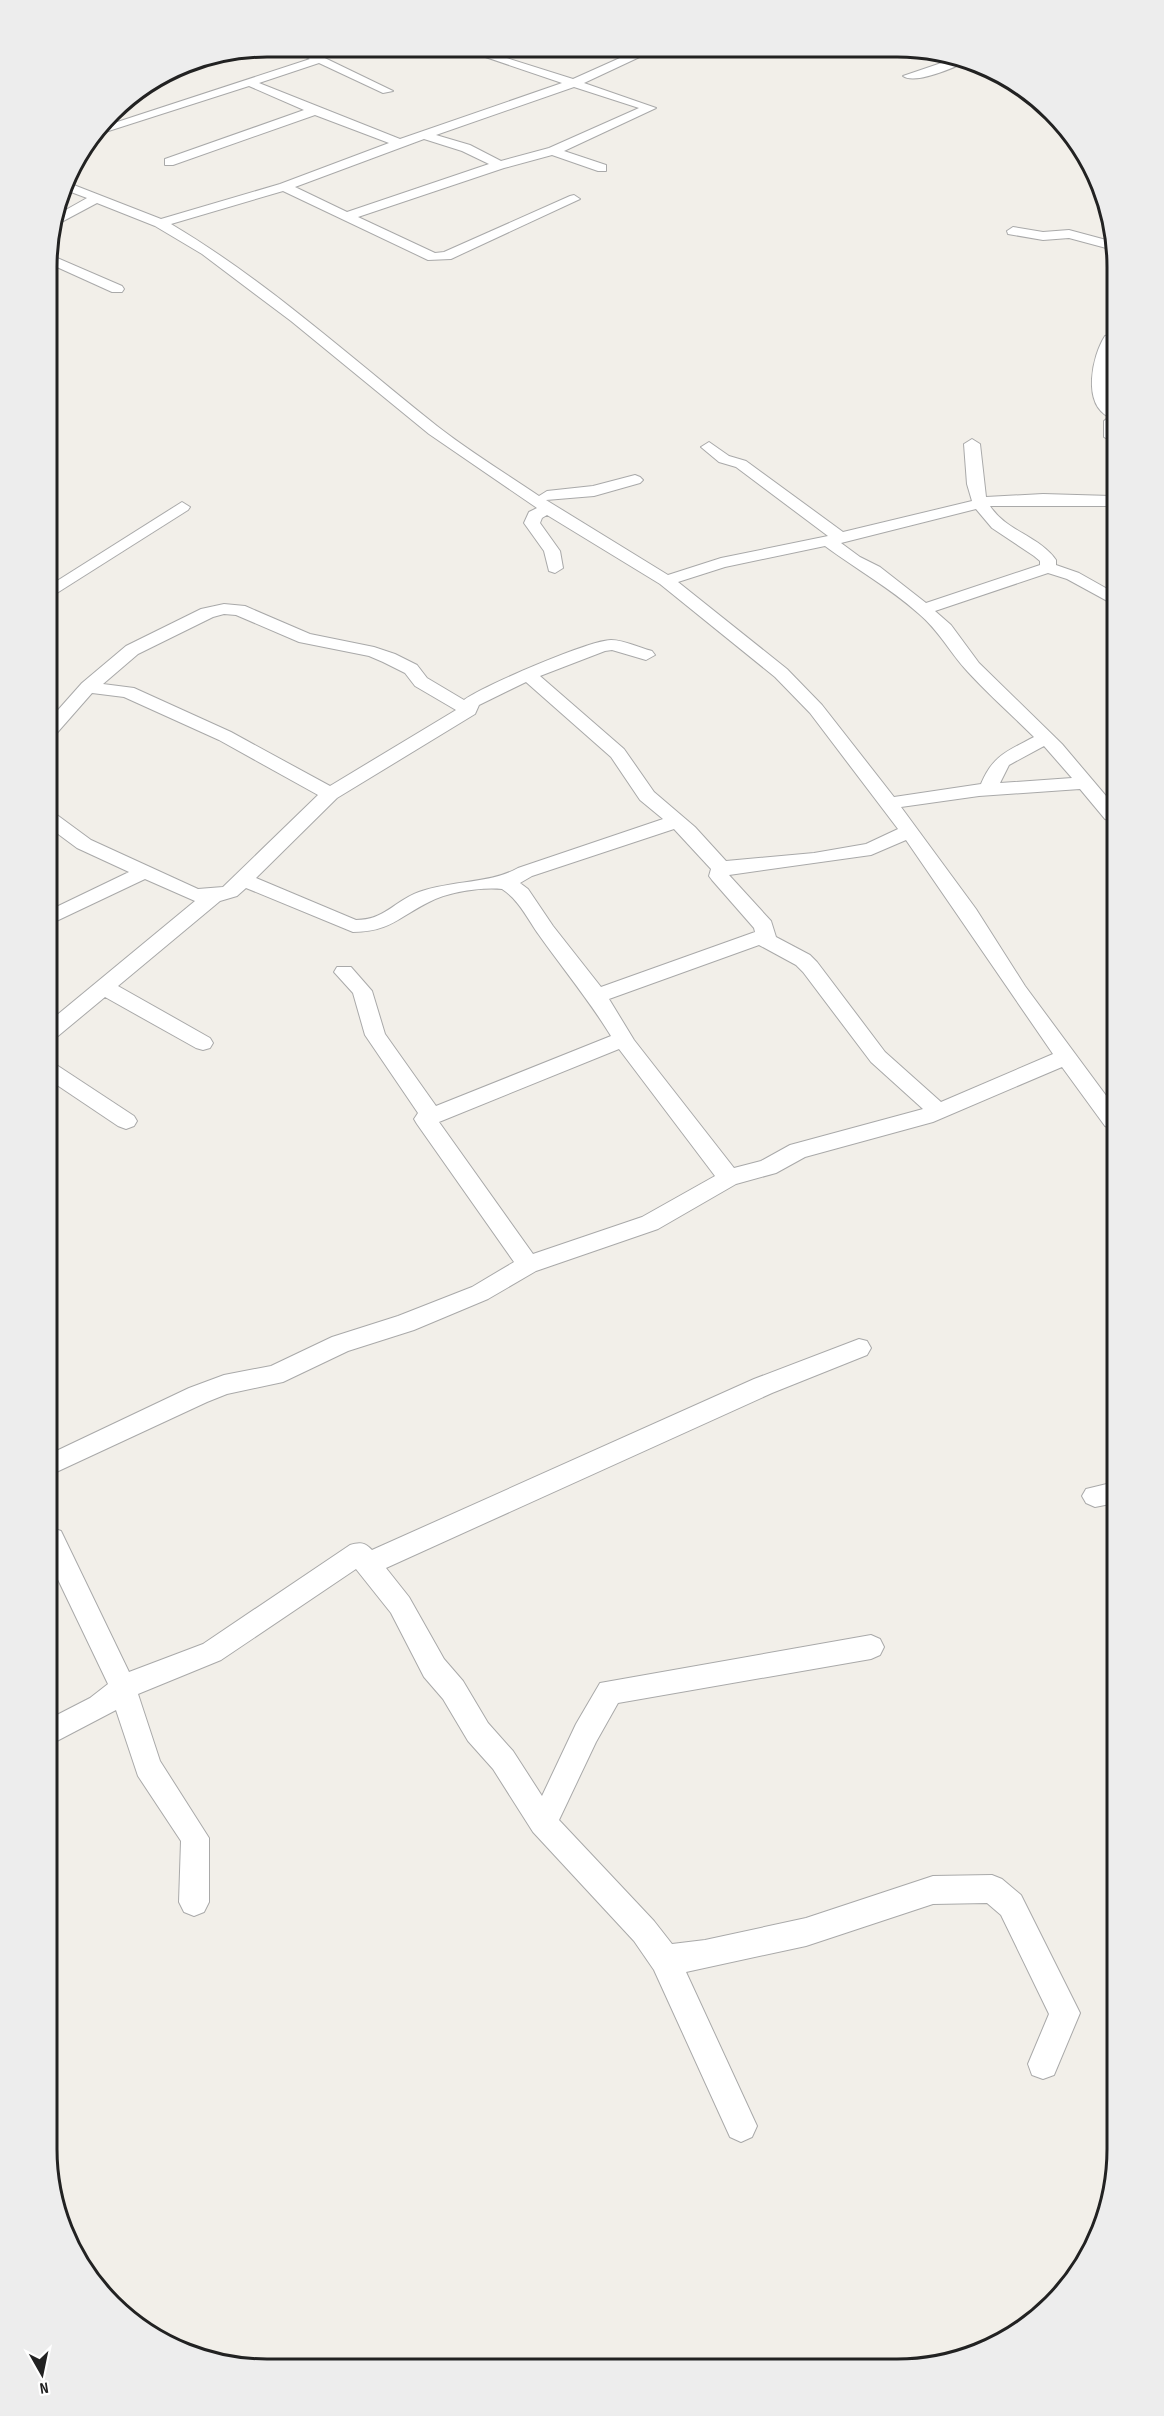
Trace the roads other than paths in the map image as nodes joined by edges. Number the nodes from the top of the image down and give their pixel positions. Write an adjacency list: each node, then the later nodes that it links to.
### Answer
1 (316, 57): 4 (street)
2 (495, 57): 7 (street)
3 (629, 57): 7 (street)
4 (320, 59): 6 (street); 9 (street)
5 (951, 64): 8 (street)
6 (249, 81): 10 (street); 11 (street)
7 (574, 83): 12 (street); 14 (street)
8 (932, 88)
9 (387, 91)
10 (314, 111): 13 (street); 15 (street)
11 (110, 128)
12 (424, 135): 13 (street); 16 (street)
13 (400, 143): 18 (street)
14 (553, 151): 16 (street); 17 (street)
15 (169, 162)
16 (500, 165): 23 (street)
17 (602, 168)
18 (284, 186): 23 (street); 24 (street)
19 (73, 188): 20 (street)
20 (98, 197): 22 (street); 24 (street)
21 (574, 199): 23 (street)
22 (63, 216)
23 (348, 216)
24 (160, 223): 38 (street)
25 (1013, 231): 26 (street)
26 (1105, 244)
27 (57, 262): 28 (street)
28 (67, 267): 29 (street); 30 (street)
29 (57, 271)
30 (117, 289)
31 (1107, 344): 32 (street)
32 (1107, 407)
33 (972, 444): 39 (street)
34 (709, 447): 41 (street)
35 (576, 479): 38 (street)
36 (635, 480): 38 (street)
37 (1107, 500): 39 (street)
38 (544, 502): 42 (street); 44 (street)
39 (979, 505): 41 (street); 43 (street)
40 (182, 507): 45 (street)
41 (835, 539): 44 (street); 48 (street)
42 (555, 568)
43 (1048, 568): 46 (street); 47 (street)
44 (666, 581): 59 (street)
45 (57, 588)
46 (1107, 596)
47 (959, 598): 48 (street); 49 (street)
48 (924, 609): 49 (street)
49 (945, 629): 55 (street)
50 (646, 656): 51 (street)
51 (528, 675): 53 (street); 61 (street)
52 (88, 687): 53 (street); 54 (street); 58 (street)
53 (469, 710): 58 (street)
54 (57, 722)
55 (1046, 738): 56 (street); 57 (street)
56 (1085, 783): 57 (street); 60 (street)
57 (988, 789): 59 (street)
58 (330, 794): 66 (street)
59 (889, 803): 63 (street)
60 (1107, 809)
61 (677, 822): 64 (street); 67 (street)
62 (57, 824): 65 (street)
63 (909, 831): 64 (street); 77 (street)
64 (721, 868): 70 (street)
65 (142, 873): 68 (street); 69 (street)
66 (242, 879): 67 (street); 68 (street)
67 (506, 883): 73 (street)
68 (213, 896): 72 (street)
69 (57, 915)
70 (767, 940): 73 (street); 79 (street)
71 (344, 972): 81 (street)
72 (104, 987): 74 (street); 76 (street)
73 (597, 996): 75 (street)
74 (57, 1026)
75 (624, 1039): 81 (street); 83 (street)
76 (203, 1043)
77 (1067, 1057): 79 (street); 80 (street)
78 (57, 1075): 82 (street)
79 (939, 1112): 83 (street)
80 (1107, 1114)
81 (431, 1116): 84 (street)
82 (126, 1120)
83 (729, 1178): 84 (street)
84 (528, 1265): 86 (street)
85 (859, 1348): 88 (street)
86 (57, 1462)
87 (57, 1549): 90 (street)
88 (368, 1564): 90 (street); 92 (street)
89 (871, 1647): 92 (street)
90 (123, 1688): 91 (street); 93 (street)
91 (57, 1729)
92 (543, 1823): 94 (street)
93 (194, 1902)
94 (665, 1960): 95 (street); 96 (street)
95 (1043, 2064)
96 (741, 2126)

